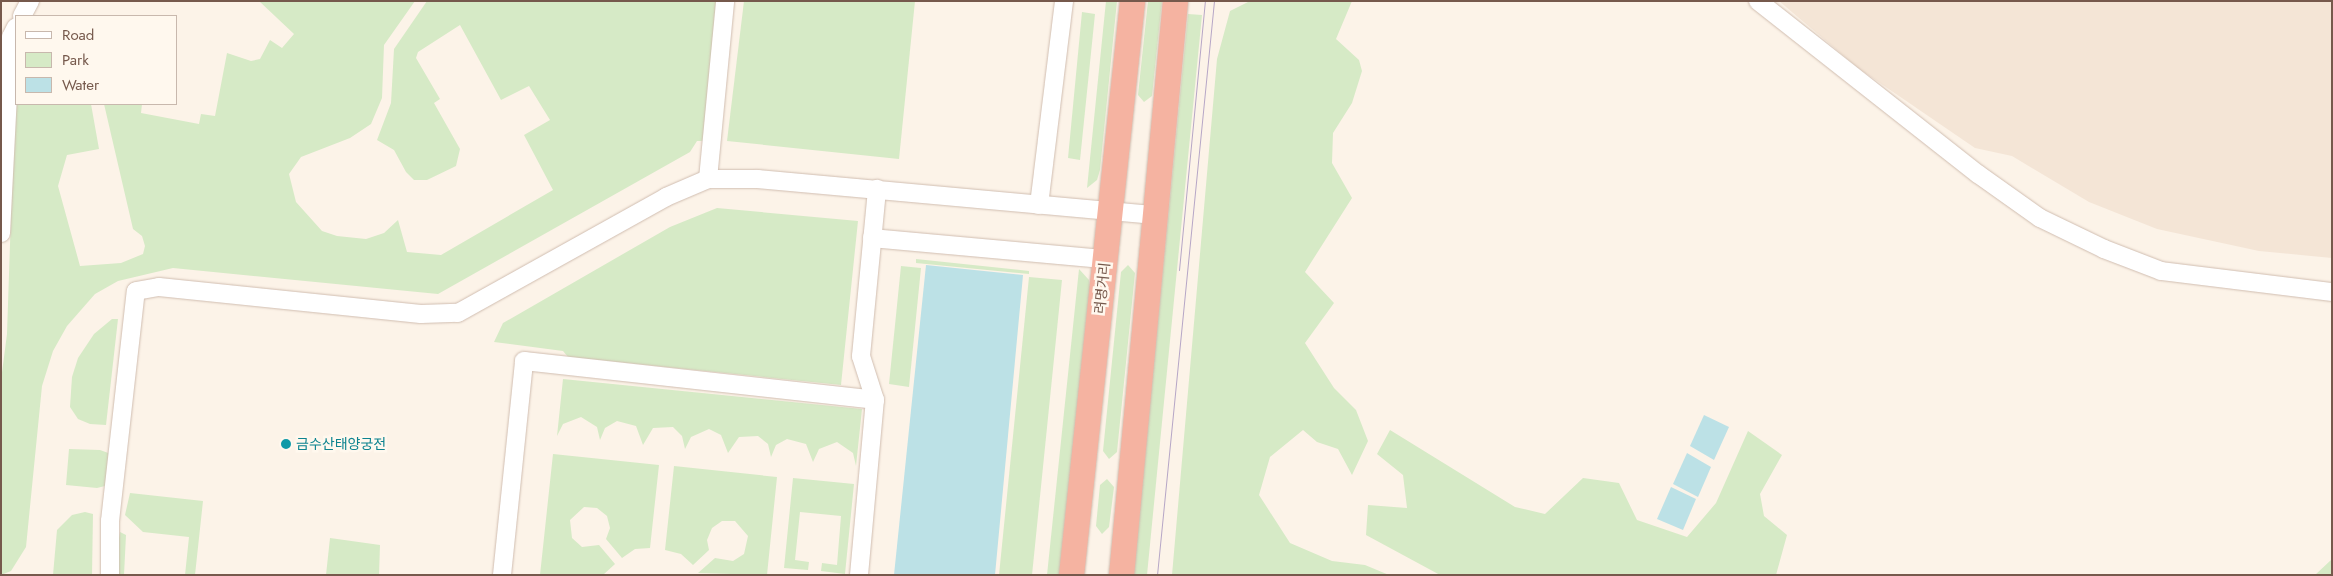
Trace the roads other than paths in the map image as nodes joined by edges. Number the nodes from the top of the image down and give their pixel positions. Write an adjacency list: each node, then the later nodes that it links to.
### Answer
1 (30, 1): 7 (street)
2 (726, 1): 9 (street)
3 (1064, 1): 11 (street)
4 (1132, 1): 12 (highway, 려명거리)
5 (1758, 1): 17 (street)
6 (1179, 3): 13 (highway)
7 (23, 15)
8 (15, 29): 14 (street)
9 (708, 179): 10 (street); 19 (street)
10 (877, 189): 11 (street); 15 (street)
11 (1039, 205): 12 (street)
12 (1110, 212): 13 (street); 16 (highway, 려명거리)
13 (1154, 215): 23 (highway)
14 (1, 233)
15 (872, 238): 16 (street); 18 (street)
16 (1105, 259): 22 (highway, 려명거리)
17 (2332, 292)
18 (875, 400): 20 (street); 21 (street)
19 (110, 575)
20 (502, 575)
21 (859, 575)
22 (1071, 575)
23 (1121, 575)

